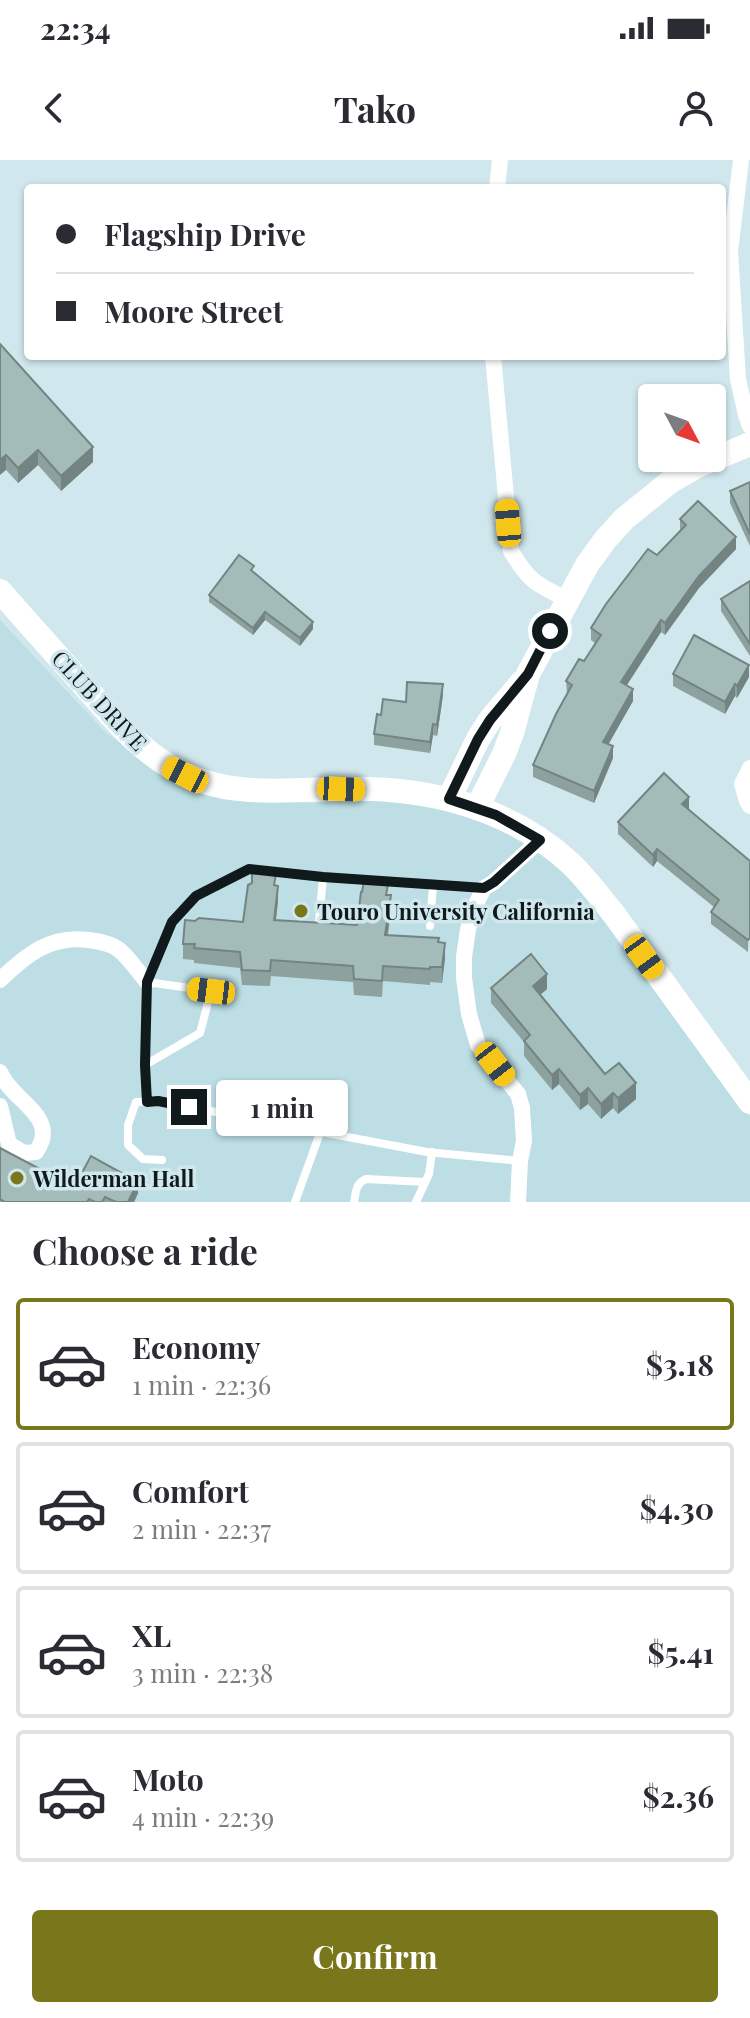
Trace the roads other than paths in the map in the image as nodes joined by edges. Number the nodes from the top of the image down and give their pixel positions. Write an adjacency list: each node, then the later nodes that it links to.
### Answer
1 (500, 160): 3 (street)
2 (741, 160): 5 (street)
3 (497, 184)
4 (493, 360): 8 (street)
5 (750, 426)
6 (750, 444): 8 (street)
7 (0, 591): 11 (street, CLUB DRIVE)
8 (567, 599): 9 (street)
9 (528, 674): 11 (street); 13 (street)
10 (750, 768): 12 (street)
11 (449, 799): 13 (street, CLUB DRIVE)
12 (750, 806)
13 (477, 808): 14 (street, CLUB DRIVE)
14 (540, 840): 17 (street); 25 (street, CLUB DRIVE)
15 (323, 877): 16 (lane); 18 (lane); 21 (lane)
16 (433, 885): 17 (lane); 19 (lane)
17 (484, 888): 30 (street)
18 (319, 922)
19 (430, 926)
20 (0, 980): 21 (street)
21 (147, 982): 22 (lane); 22 (lane)
22 (145, 1065): 24 (lane)
23 (0, 1072): 26 (street)
24 (147, 1102): 27 (lane); 29 (lane)
25 (750, 1102)
26 (0, 1106)
27 (320, 1133): 28 (lane); 32 (lane)
28 (432, 1152): 30 (lane); 31 (lane)
29 (162, 1160)
30 (520, 1161): 35 (street)
31 (425, 1182): 33 (lane); 34 (lane)
32 (295, 1202)
33 (354, 1202)
34 (416, 1202)
35 (518, 1202)

